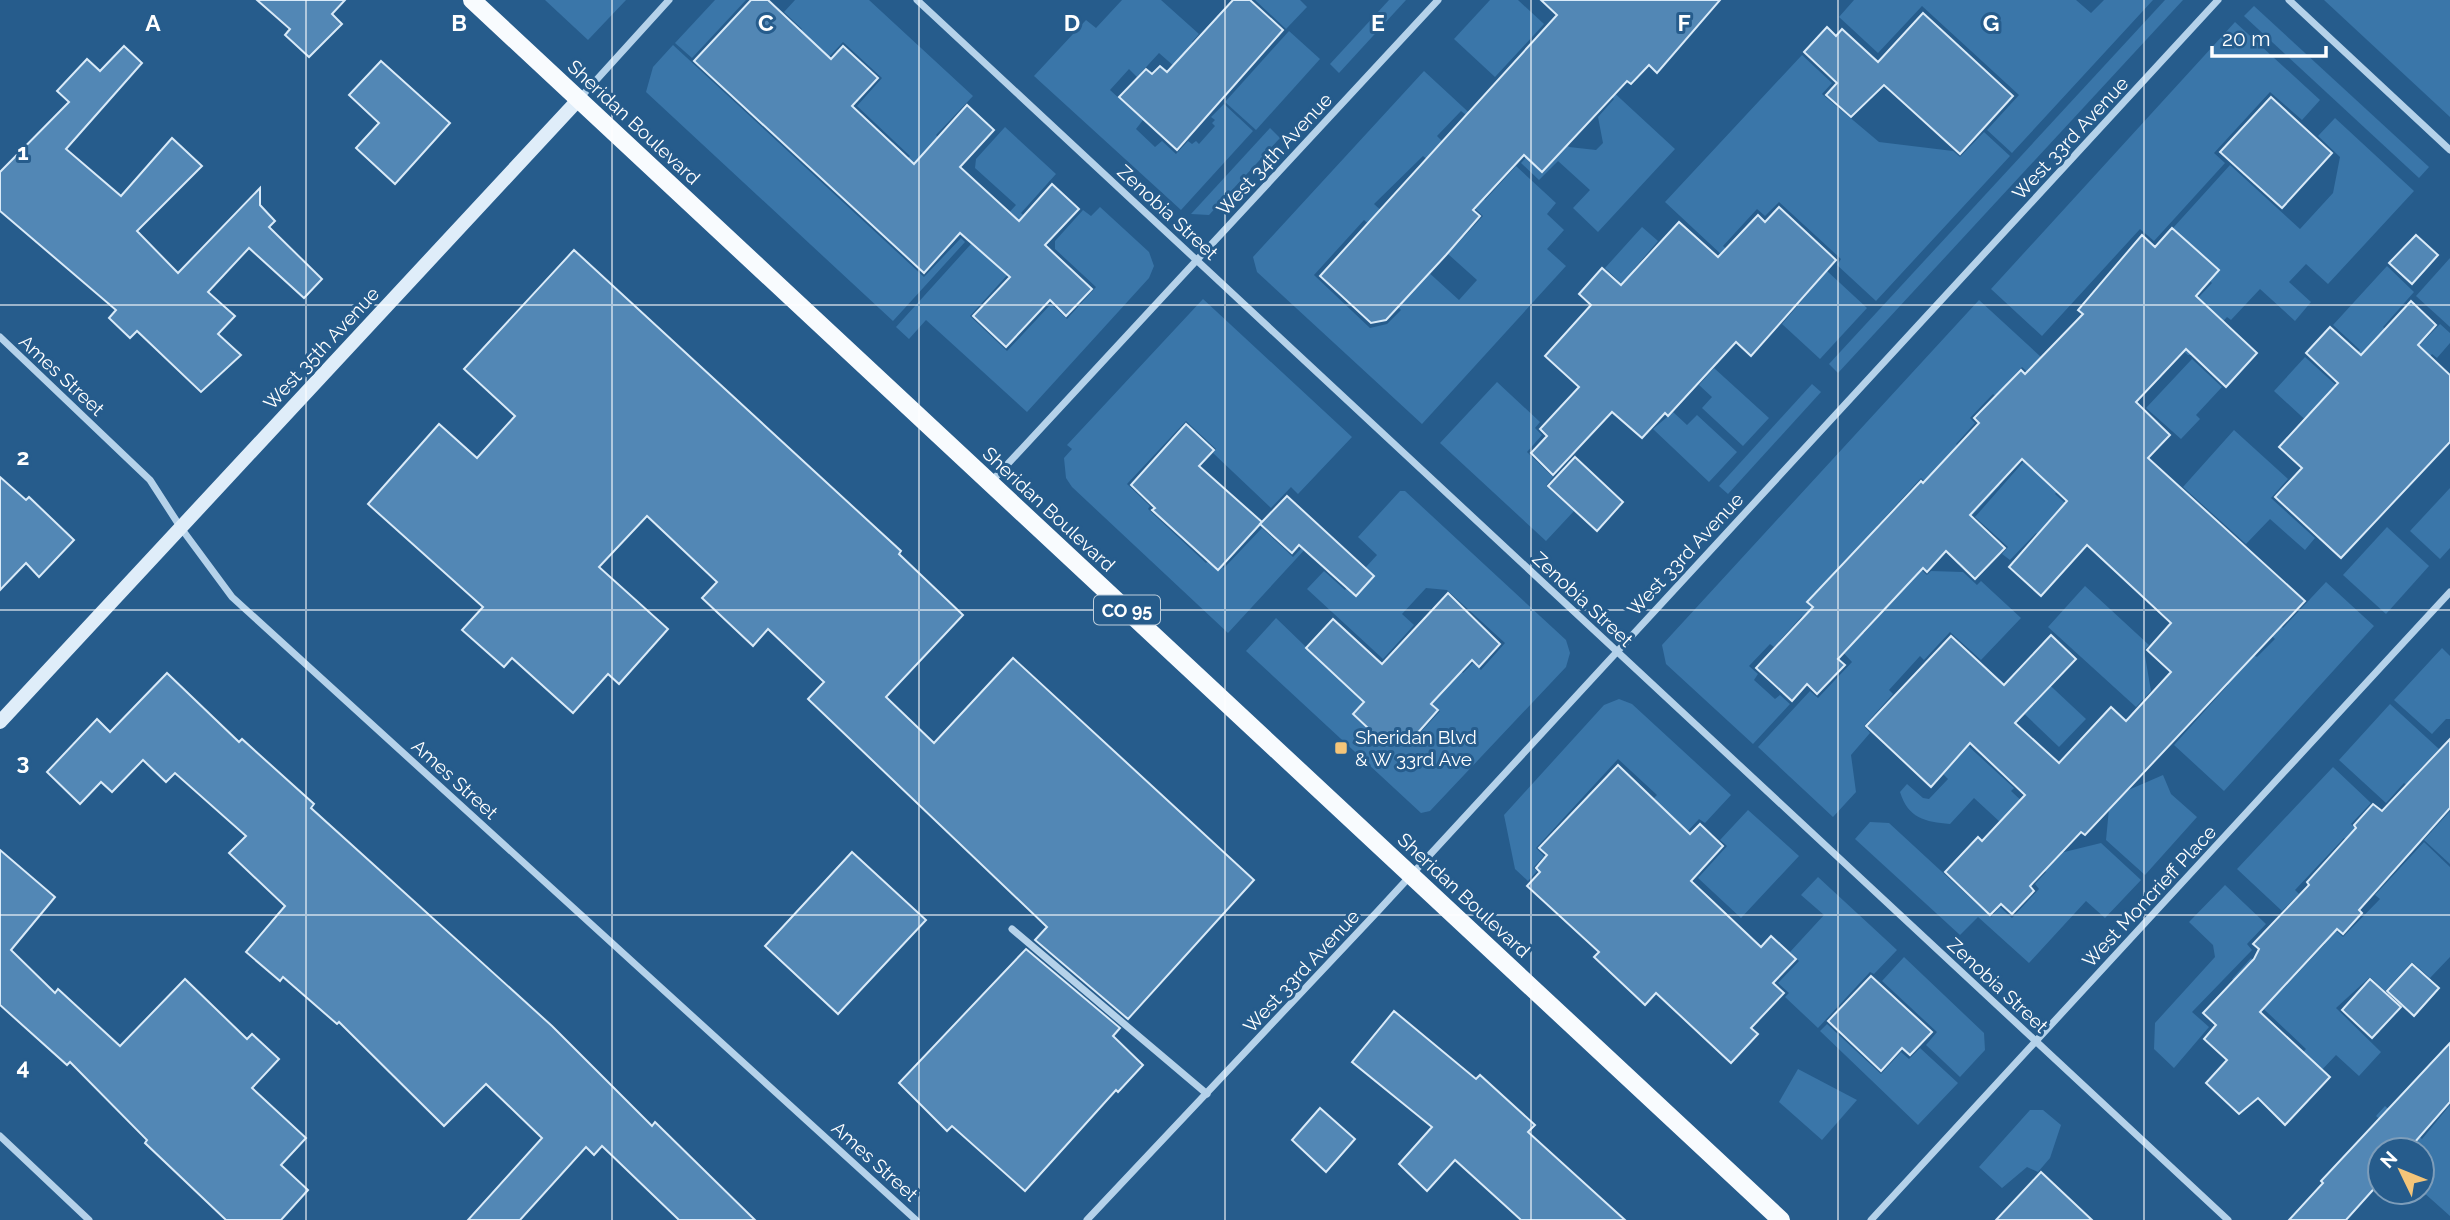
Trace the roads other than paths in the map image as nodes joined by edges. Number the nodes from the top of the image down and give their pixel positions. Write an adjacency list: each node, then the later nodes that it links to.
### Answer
1 (472, 0): 7 (main road, Sheridan Boulevard / CO 95)
2 (669, 0): 7 (street, West 35th Avenue)
3 (917, 0): 9 (street, Zenobia Street)
4 (1438, 0): 9 (street, West 34th Avenue)
5 (2218, 0): 14 (street, West 33rd Avenue)
6 (2289, 0): 8 (street)
7 (579, 99): 11 (main road, Sheridan Boulevard / CO 95); 12 (street, West 35th Avenue)
8 (2450, 150)
9 (1197, 261): 11 (street, West 34th Avenue); 14 (street, Zenobia Street)
10 (0, 337): 12 (street, Ames Street)
11 (990, 483): 16 (main road, Sheridan Boulevard / CO 95)
12 (181, 528): 15 (street, West 35th Avenue); 22 (street, Ames Street)
13 (2450, 593): 18 (street, West Moncrieff Place)
14 (1617, 652): 16 (street, West 33rd Avenue); 18 (street, Zenobia Street)
15 (0, 722)
16 (1411, 874): 19 (street, West 33rd Avenue); 24 (main road, Sheridan Boulevard / CO 95)
17 (1012, 929): 19 (street)
18 (2036, 1041): 25 (street, West Moncrieff Place); 26 (street, Zenobia Street)
19 (1207, 1094): 23 (street, West 33rd Avenue)
20 (0, 1136): 21 (street)
21 (89, 1220)
22 (916, 1220)
23 (1087, 1220)
24 (1782, 1220)
25 (1871, 1220)
26 (2228, 1220)

